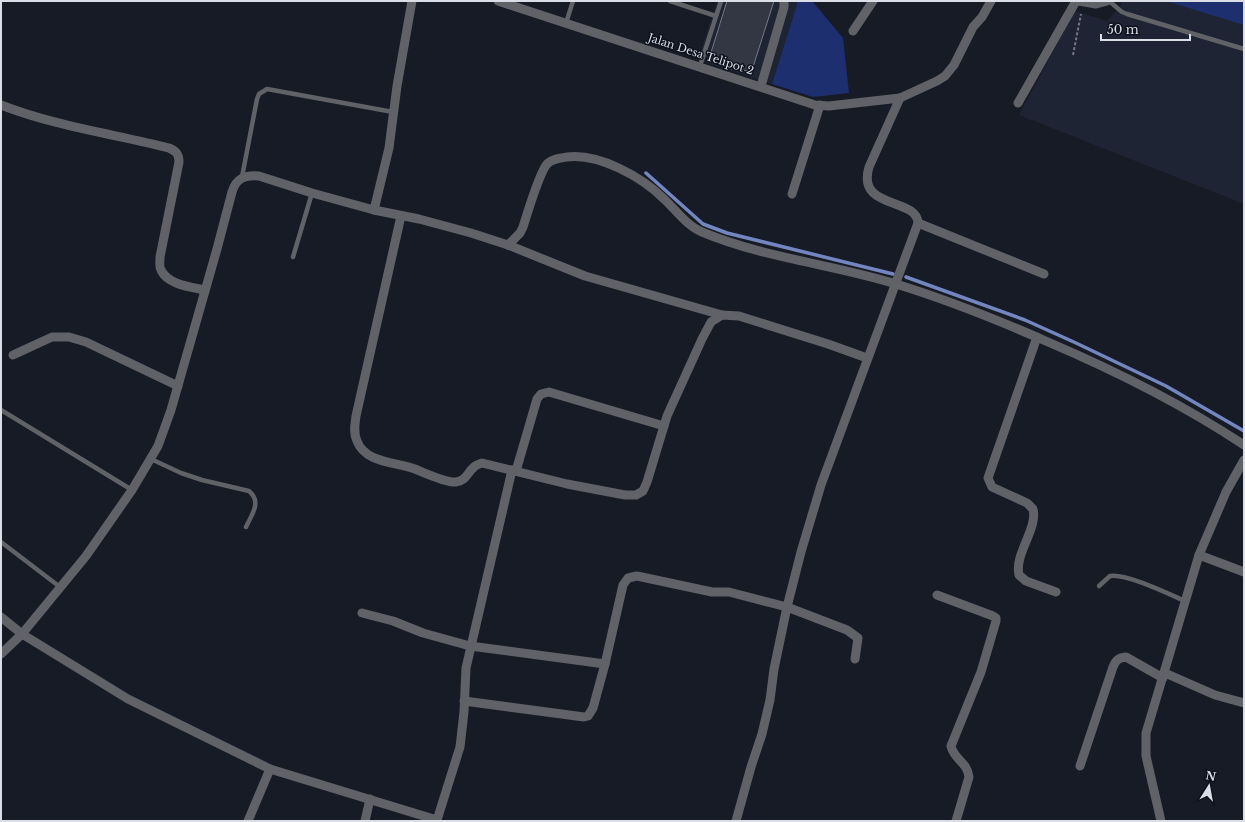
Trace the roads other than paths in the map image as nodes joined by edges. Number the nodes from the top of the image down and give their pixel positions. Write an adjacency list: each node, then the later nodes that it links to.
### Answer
1 (412, 1): 21 (street)
2 (498, 1): 12 (street, Jalan Desa Telipot 2)
3 (573, 1): 12 (lane)
4 (670, 1): 11 (lane)
5 (721, 1): 11 (lane)
6 (784, 1): 16 (street)
7 (873, 1): 13 (street)
8 (991, 1): 17 (street, Jalan Desa Telipot 2)
9 (1108, 1): 10 (street); 14 (lane)
10 (1079, 2): 18 (street)
11 (716, 16): 15 (lane)
12 (566, 23): 15 (street, Jalan Desa Telipot 2)
13 (853, 31)
14 (1244, 49)
15 (700, 66): 16 (street, Jalan Desa Telipot 2)
16 (761, 86): 20 (street, Jalan Desa Telipot 2)
17 (900, 98): 20 (street, Jalan Desa Telipot 2); 27 (street)
18 (1018, 103)
19 (1, 105): 32 (street)
20 (820, 105): 24 (street)
21 (393, 112): 22 (lane); 25 (street)
22 (242, 177): 23 (street); 32 (street)
23 (312, 193): 25 (street); 29 (lane)
24 (792, 194)
25 (374, 210): 26 (street)
26 (401, 216): 28 (street); 43 (street)
27 (918, 223): 30 (street); 31 (street)
28 (508, 244): 31 (street); 33 (street)
29 (293, 257)
30 (1044, 274)
31 (897, 284): 34 (street); 36 (street)
32 (205, 290): 37 (street)
33 (722, 315): 36 (street); 39 (street)
34 (1037, 337): 40 (street); 51 (street)
35 (13, 355): 37 (street)
36 (867, 358): 54 (street)
37 (178, 386): 41 (street)
38 (1, 410): 44 (lane)
39 (664, 426): 43 (street); 43 (street)
40 (1244, 445)
41 (151, 459): 44 (street); 45 (lane)
42 (1244, 460): 47 (street)
43 (514, 471): 58 (street)
44 (132, 490): 50 (street)
45 (246, 526)
46 (1, 542): 50 (lane)
47 (1199, 555): 48 (street); 53 (street)
48 (1244, 572)
49 (1099, 586): 53 (lane)
50 (60, 587): 57 (street)
51 (1056, 592)
52 (937, 596): 72 (street)
53 (1185, 601): 62 (street)
54 (787, 607): 60 (street); 61 (street); 71 (street)
55 (362, 613): 58 (street)
56 (1, 617): 57 (street)
57 (22, 634): 59 (street); 66 (street)
58 (470, 646): 61 (street); 63 (street)
59 (1, 654)
60 (856, 659)
61 (605, 664): 63 (street)
62 (1164, 675): 64 (street); 65 (street); 73 (street)
63 (464, 701): 70 (street)
64 (1244, 703)
65 (1080, 766)
66 (270, 769): 67 (street); 68 (street)
67 (370, 799): 69 (street); 70 (street)
68 (248, 821)
69 (365, 821)
70 (439, 821)
71 (736, 821)
72 (956, 821)
73 (1162, 821)

